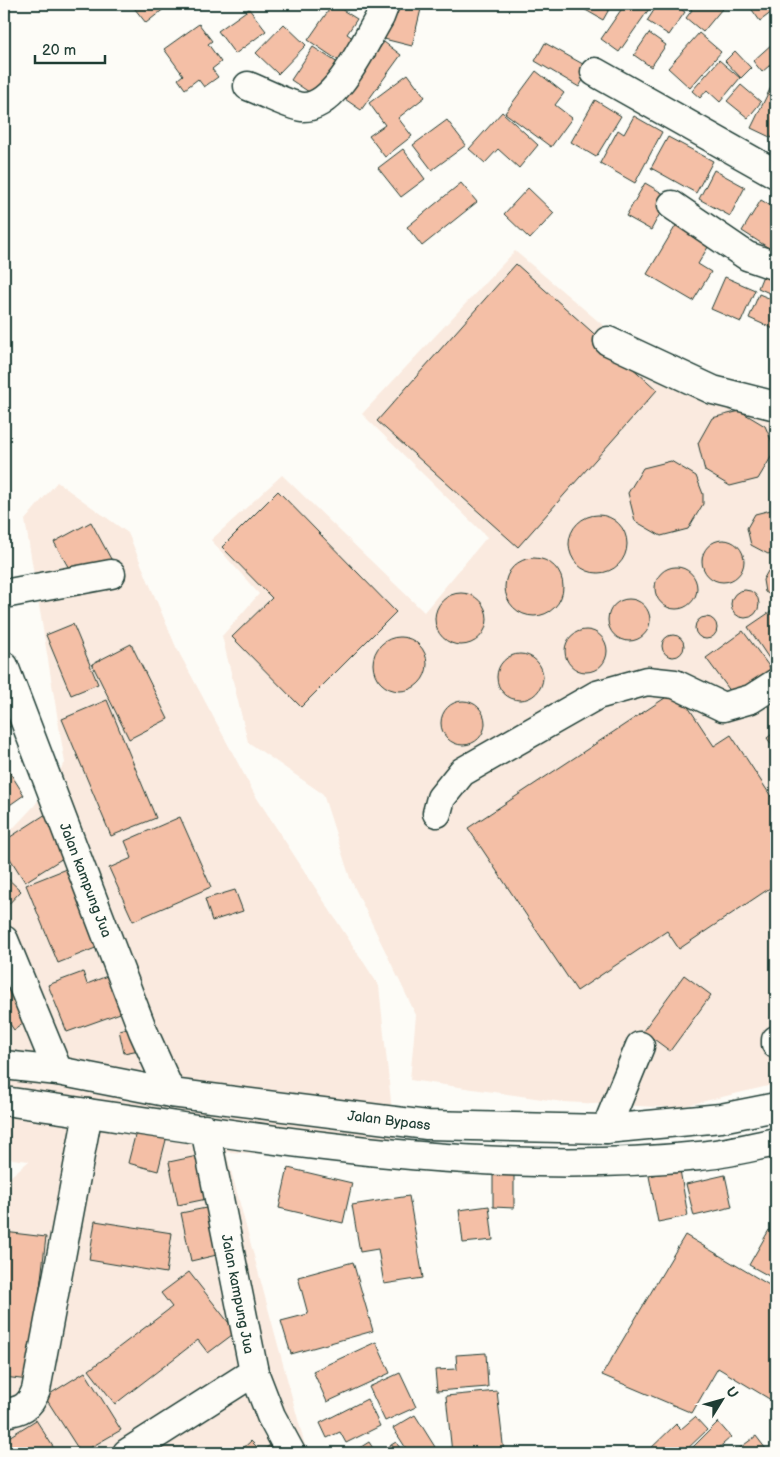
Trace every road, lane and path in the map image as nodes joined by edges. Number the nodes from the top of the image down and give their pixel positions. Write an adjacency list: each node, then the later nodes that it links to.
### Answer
1 (385, 4): 3 (main road)
2 (595, 72): 4 (main road)
3 (248, 86)
4 (776, 174)
5 (672, 205): 6 (main road)
6 (776, 266)
7 (608, 341): 8 (main road)
8 (776, 406)
9 (111, 574): 10 (main road)
10 (4, 594)
11 (5, 674): 18 (main road, Jalan kampung Jua)
12 (776, 682): 13 (main road)
13 (436, 813)
14 (4, 940): 17 (main road)
15 (640, 1046): 23 (main road)
16 (4, 1065): 17 (main road, Jalan Bypass)
17 (58, 1071): 18 (main road, Jalan Bypass)
18 (171, 1092): 23 (main road, Jalan Bypass)
19 (4, 1101): 21 (main road)
20 (776, 1107): 23 (main road, Jalan Bypass)
21 (88, 1112): 22 (main road); 26 (main road)
22 (205, 1129): 24 (main road); 25 (main road, Jalan kampung Jua)
23 (606, 1130)
24 (776, 1142)
25 (254, 1372): 27 (main road); 28 (main road, Jalan kampung Jua)
26 (4, 1413)
27 (127, 1453)
28 (291, 1453)

